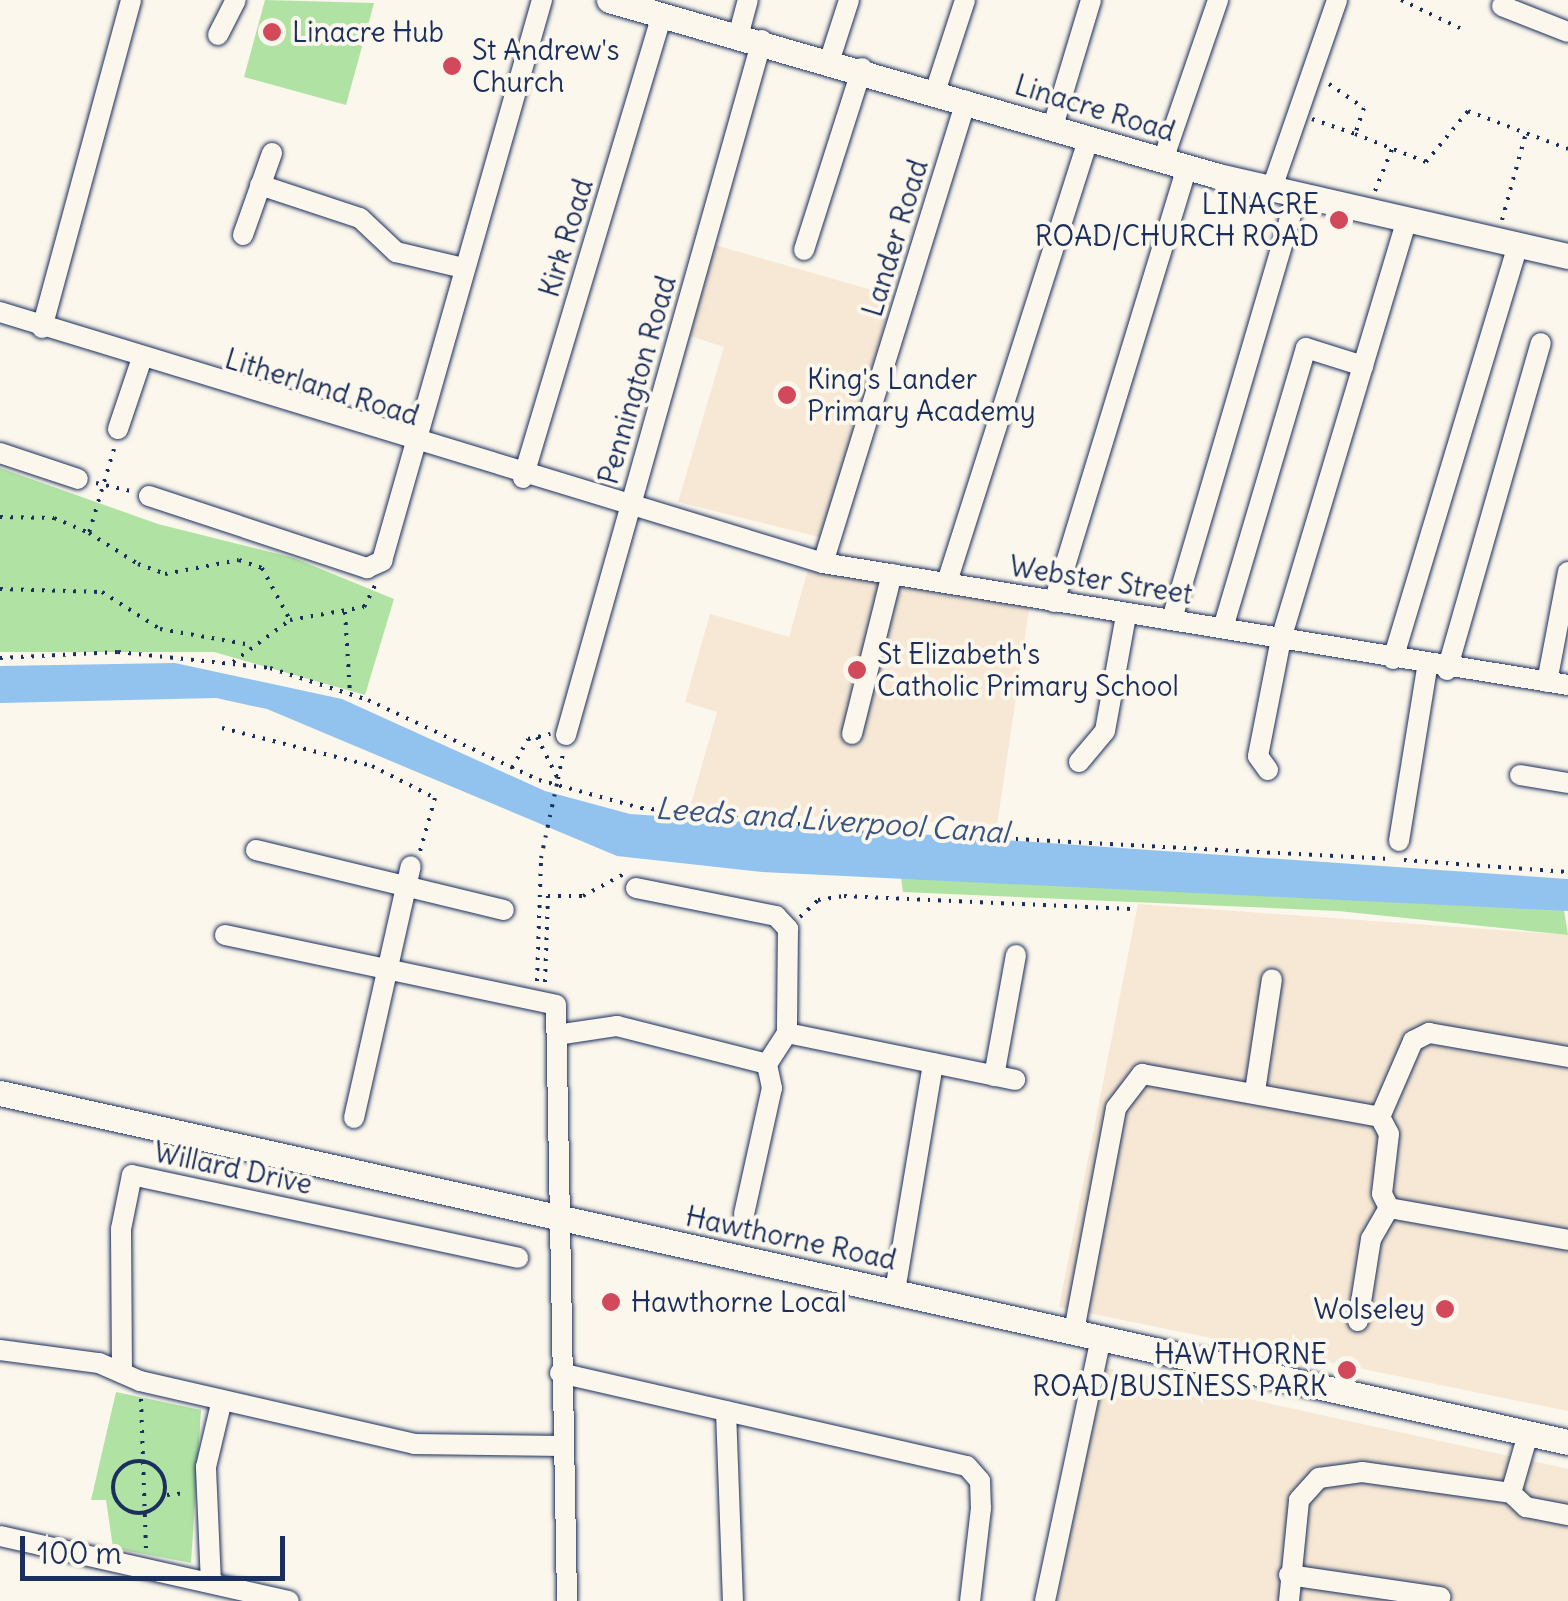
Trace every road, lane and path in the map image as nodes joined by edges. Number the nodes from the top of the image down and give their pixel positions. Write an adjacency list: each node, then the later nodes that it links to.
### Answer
1 (236, 0): 16 (street)
2 (542, 0): 40 (street)
3 (608, 0): 13 (main road, Linacre Road)
4 (748, 0): 17 (street, Pennington Road)
5 (849, 0): 18 (street)
6 (965, 0): 21 (street)
7 (1090, 0): 24 (street)
8 (1218, 0): 31 (street)
9 (1337, 0): 20 (street)
10 (1402, 0): 14 (path)
11 (130, 6): 42 (street)
12 (1502, 6): 15 (street)
13 (655, 8): 17 (main road, Linacre Road); 49 (street, Kirk Road)
14 (1466, 31)
15 (1568, 32)
16 (218, 35)
17 (750, 36): 18 (main road, Linacre Road); 53 (street, Pennington Road)
18 (830, 59): 19 (main road, Linacre Road)
19 (862, 68): 21 (main road, Linacre Road); 38 (street)
20 (1310, 78): 23 (street); 26 (path)
21 (934, 92): 22 (main road, Linacre Road)
22 (966, 100): 24 (main road, Linacre Road); 57 (street, Lander Road)
23 (1298, 113): 26 (path); 33 (street)
24 (1053, 126): 27 (main road, Linacre Road)
25 (1526, 133): 28 (path); 29 (path); 37 (path)
26 (1355, 134): 28 (path)
27 (1088, 140): 31 (main road, Linacre Road); 60 (street)
28 (1392, 149): 34 (path)
29 (1568, 149)
30 (272, 153): 32 (street)
31 (1175, 163): 33 (main road, Linacre Road); 62 (street)
32 (260, 185): 36 (street); 40 (street)
33 (1284, 193): 34 (main road, Linacre Road); 65 (street)
34 (1366, 213): 35 (main road, Linacre Road)
35 (1406, 222): 37 (main road, Linacre Road); 45 (street)
36 (243, 235)
37 (1507, 243): 39 (main road, Linacre Road); 71 (street)
38 (804, 250)
39 (1568, 256)
40 (462, 268): 47 (street)
41 (0, 312): 42 (street, Litherland Road)
42 (42, 328): 44 (street, Litherland Road)
43 (1540, 343): 73 (street)
44 (141, 362): 46 (street); 47 (street, Litherland Road)
45 (1362, 366): 67 (street); 68 (street)
46 (118, 430): 51 (path)
47 (414, 443): 49 (street, Litherland Road); 56 (street)
48 (0, 453): 50 (street)
49 (523, 478): 53 (street, Litherland Road)
50 (78, 479): 51 (path)
51 (107, 486): 52 (path); 55 (path)
52 (149, 496): 56 (street)
53 (630, 508): 57 (street, Webster Street); 78 (street, Pennington Road)
54 (0, 517): 55 (path)
55 (90, 533): 66 (path)
56 (382, 560): 63 (path)
57 (823, 563): 59 (street, Webster Street)
58 (1568, 572): 74 (street)
59 (892, 574): 60 (street, Webster Street); 77 (street)
60 (947, 582): 62 (street, Webster Street)
61 (0, 589): 69 (path)
62 (1054, 602): 64 (street, Webster Street)
63 (345, 612): 66 (path); 75 (path)
64 (1126, 615): 65 (street, Webster Street); 80 (street)
65 (1172, 619): 67 (street, Webster Street)
66 (290, 620): 69 (path)
67 (1223, 628): 68 (street, Webster Street)
68 (1281, 639): 71 (street, Webster Street); 82 (street)
69 (246, 644): 72 (path)
70 (0, 658): 72 (path)
71 (1393, 658): 73 (street, Webster Street)
72 (233, 662): 75 (path)
73 (1437, 669): 74 (street, Webster Street); 86 (street)
74 (1558, 684)
75 (350, 694): 81 (path)
76 (222, 728): 89 (path)
77 (852, 734)
78 (566, 735): 79 (path); 84 (path)
79 (537, 737): 81 (path); 84 (path)
80 (1080, 762)
81 (512, 768): 88 (path)
82 (1268, 770)
83 (1520, 776): 85 (street)
84 (558, 778): 98 (path, bridge)
85 (1568, 783)
86 (1400, 841)
87 (256, 850): 89 (street)
88 (1568, 872)
89 (410, 876): 92 (street); 96 (street)
90 (632, 881): 93 (street); 98 (path)
91 (1132, 909): 93 (path)
92 (504, 910)
93 (788, 929): 99 (street)
94 (225, 935): 96 (street)
95 (1016, 955): 102 (street)
96 (391, 970): 98 (street); 107 (street)
97 (1272, 979): 104 (street)
98 (548, 1003): 100 (street)
99 (787, 1033): 102 (street); 103 (street)
100 (563, 1034): 103 (street); 110 (street)
101 (1568, 1058): 106 (street)
102 (933, 1063): 113 (street)
103 (767, 1064): 109 (street)
104 (1255, 1091): 106 (street); 115 (street)
105 (0, 1094): 110 (main road, Hawthorne Road)
106 (1380, 1117): 108 (street)
107 (354, 1118)
108 (1389, 1208): 111 (street); 114 (street)
109 (744, 1214)
110 (556, 1217): 113 (main road, Hawthorne Road); 118 (street)
111 (1568, 1240)
112 (518, 1258): 119 (street, Willard Drive)
113 (896, 1291): 115 (main road, Hawthorne Road)
114 (1358, 1321)
115 (1074, 1331): 116 (main road, Hawthorne Road)
116 (1102, 1337): 122 (main road, Hawthorne Road); 140 (street)
117 (0, 1350): 119 (street)
118 (560, 1373): 121 (street); 124 (street)
119 (131, 1377): 120 (street); 125 (path)
120 (222, 1400): 124 (street); 126 (street)
121 (726, 1412): 138 (street); 139 (street)
122 (1528, 1434): 123 (main road, Hawthorne Road); 127 (street)
123 (1568, 1442)
124 (562, 1446): 137 (street)
125 (142, 1461): 128 (path); 129 (path); 129 (path)
126 (207, 1491): 128 (path); 134 (street)
127 (1511, 1493): 130 (street); 133 (street)
128 (165, 1495): 129 (path)
129 (145, 1513): 132 (path)
130 (1568, 1515)
131 (0, 1536): 132 (street)
132 (147, 1569): 134 (street)
133 (1289, 1575): 135 (street); 141 (street)
134 (211, 1584): 136 (street)
135 (1440, 1597)
136 (289, 1601)
137 (566, 1601)
138 (733, 1601)
139 (970, 1601)
140 (1045, 1601)
141 (1289, 1601)

